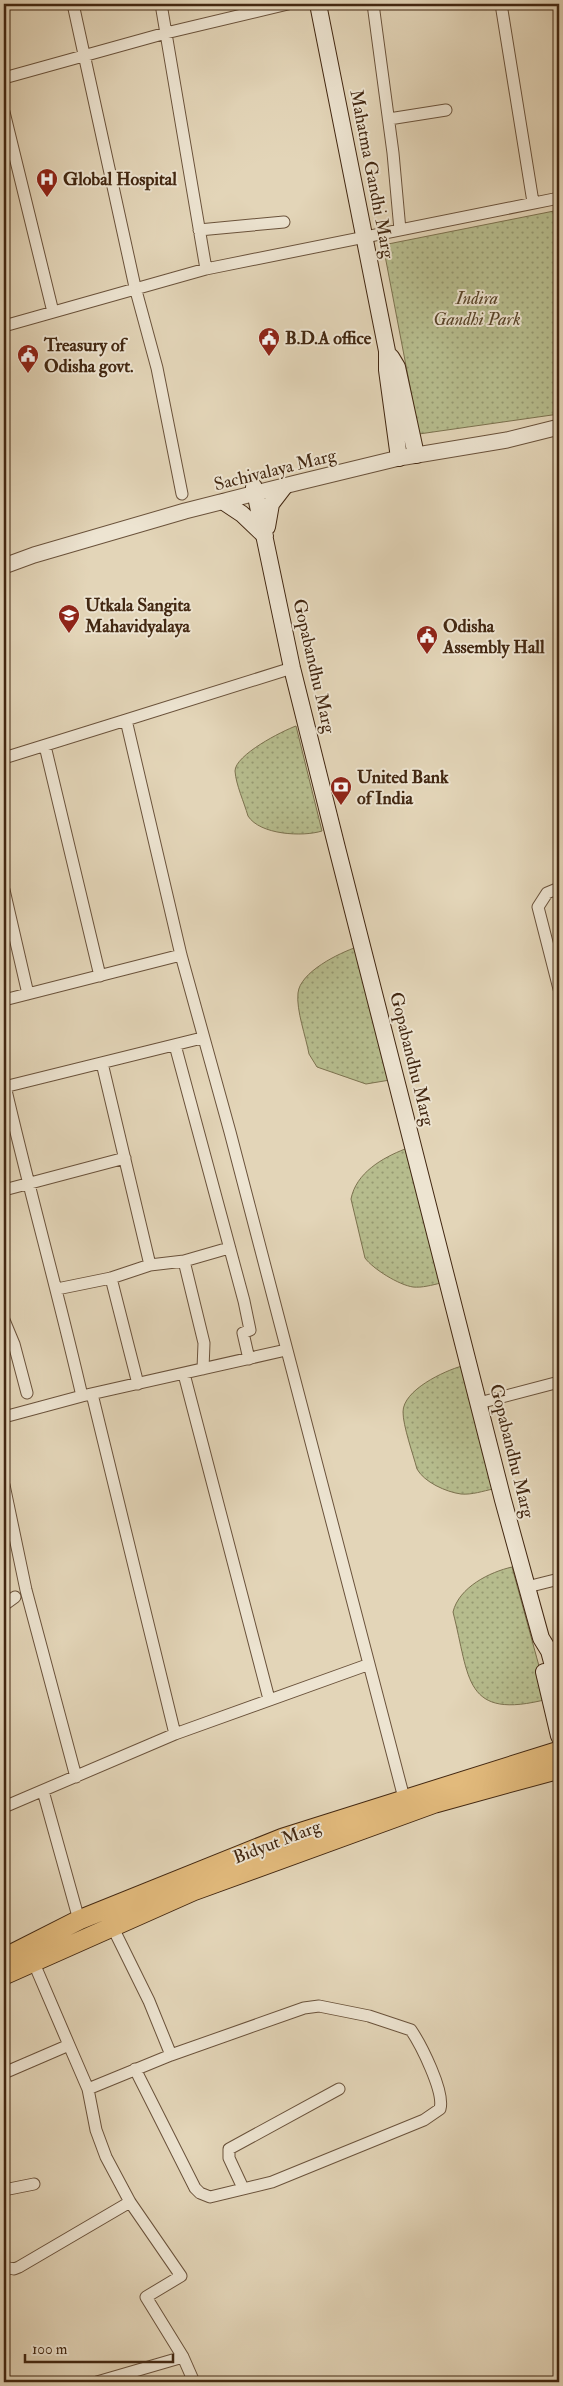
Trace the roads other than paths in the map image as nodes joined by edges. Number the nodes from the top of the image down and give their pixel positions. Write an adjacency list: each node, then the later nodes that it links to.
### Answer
1 (73, 4): 8 (street)
2 (160, 4): 7 (street)
3 (288, 4): 7 (street)
4 (318, 4): 18 (main road, Mahatma Gandhi Marg)
5 (373, 4): 12 (street)
6 (501, 4): 14 (street)
7 (166, 33): 8 (street); 16 (street)
8 (84, 55): 9 (street); 20 (street)
9 (4, 78)
10 (446, 110): 12 (street)
11 (4, 112): 21 (street)
12 (389, 119): 17 (street)
13 (559, 198): 14 (street)
14 (533, 202): 17 (street)
15 (284, 222): 16 (street)
16 (199, 230): 19 (street)
17 (400, 230): 18 (street)
18 (365, 238): 19 (street); 23 (main road, Mahatma Gandhi Marg)
19 (206, 269): 20 (street)
20 (135, 287): 21 (street); 30 (street)
21 (54, 312): 22 (street)
22 (4, 326)
23 (387, 351): 26 (main road, Mahatma Gandhi Marg); 27 (main road, Mahatma Gandhi Marg)
24 (559, 422): 26 (street, Sachivalaya Marg)
25 (559, 426): 26 (street, Sachivalaya Marg)
26 (415, 450): 27 (street, Sachivalaya Marg)
27 (398, 453): 28 (street, Sachivalaya Marg); 29 (street, Sachivalaya Marg)
28 (284, 487): 29 (street, Sachivalaya Marg); 32 (main road)
29 (255, 490): 31 (street, Sachivalaya Marg); 32 (main road, Gopabandhu Marg); 33 (street, Sachivalaya Marg)
30 (182, 494)
31 (224, 502): 32 (main road); 34 (street, Sachivalaya Marg)
32 (265, 536): 35 (main road, Gopabandhu Marg)
33 (4, 557)
34 (4, 566)
35 (292, 668): 36 (street); 67 (main road, Gopabandhu Marg)
36 (126, 720): 37 (street); 41 (street)
37 (45, 746): 38 (street); 42 (street)
38 (4, 758)
39 (559, 888): 43 (street)
40 (4, 890): 44 (street)
41 (181, 956): 42 (street); 46 (street)
42 (100, 976): 44 (street)
43 (559, 989)
44 (28, 994): 45 (street)
45 (4, 1000)
46 (202, 1038): 47 (street); 59 (street)
47 (175, 1045): 48 (street); 53 (street)
48 (102, 1063): 49 (street); 50 (street)
49 (4, 1087): 51 (street)
50 (125, 1158): 51 (street); 55 (street)
51 (27, 1183): 52 (street); 57 (street)
52 (4, 1190)
53 (228, 1248): 54 (street); 60 (street)
54 (184, 1261): 55 (street); 61 (street)
55 (150, 1265): 56 (street)
56 (111, 1278): 57 (street); 64 (street)
57 (57, 1289): 66 (street)
58 (4, 1320): 65 (street)
59 (286, 1350): 60 (street); 75 (street)
60 (249, 1359): 61 (street)
61 (204, 1369): 62 (street)
62 (184, 1374): 64 (street); 77 (street)
63 (559, 1382): 67 (street)
64 (138, 1384): 66 (street)
65 (27, 1393)
66 (87, 1395): 68 (street); 78 (street)
67 (479, 1403): 71 (main road, Gopabandhu Marg)
68 (4, 1417)
69 (4, 1485): 82 (street)
70 (559, 1579): 71 (street)
71 (527, 1587): 74 (main road, Gopabandhu Marg)
72 (15, 1597): 73 (street)
73 (4, 1605)
74 (541, 1638): 76 (main road, Gopabandhu Marg); 79 (main road, Gopabandhu Marg)
75 (367, 1665): 77 (street); 84 (street)
76 (559, 1688)
77 (269, 1699): 78 (street)
78 (175, 1734): 82 (street)
79 (559, 1736)
80 (559, 1751): 84 (main road, Bidyut Marg)
81 (559, 1769): 87 (main road, Bidyut Marg)
82 (76, 1777): 83 (street)
83 (43, 1791): 85 (street); 88 (street)
84 (404, 1798): 86 (main road, Bidyut Marg)
85 (4, 1807)
86 (283, 1838): 87 (main road); 88 (main road, Bidyut Marg)
87 (289, 1856): 89 (main road, Bidyut Marg)
88 (80, 1920): 90 (main road, Bidyut Marg)
89 (112, 1926): 91 (main road, Bidyut Marg); 94 (street)
90 (4, 1958)
91 (33, 1961): 92 (main road, Bidyut Marg); 93 (street)
92 (4, 1975)
93 (69, 2045): 96 (street); 97 (street)
94 (171, 2055): 95 (street); 100 (street)
95 (135, 2069): 97 (street); 100 (street)
96 (4, 2073)
97 (88, 2089): 102 (street)
98 (339, 2089): 100 (street)
99 (34, 2184): 101 (street)
100 (243, 2188)
101 (4, 2190)
102 (130, 2202): 103 (street); 104 (street)
103 (4, 2267)
104 (183, 2357): 105 (street); 107 (street)
105 (119, 2379): 106 (street)
106 (97, 2382)
107 (194, 2382)

